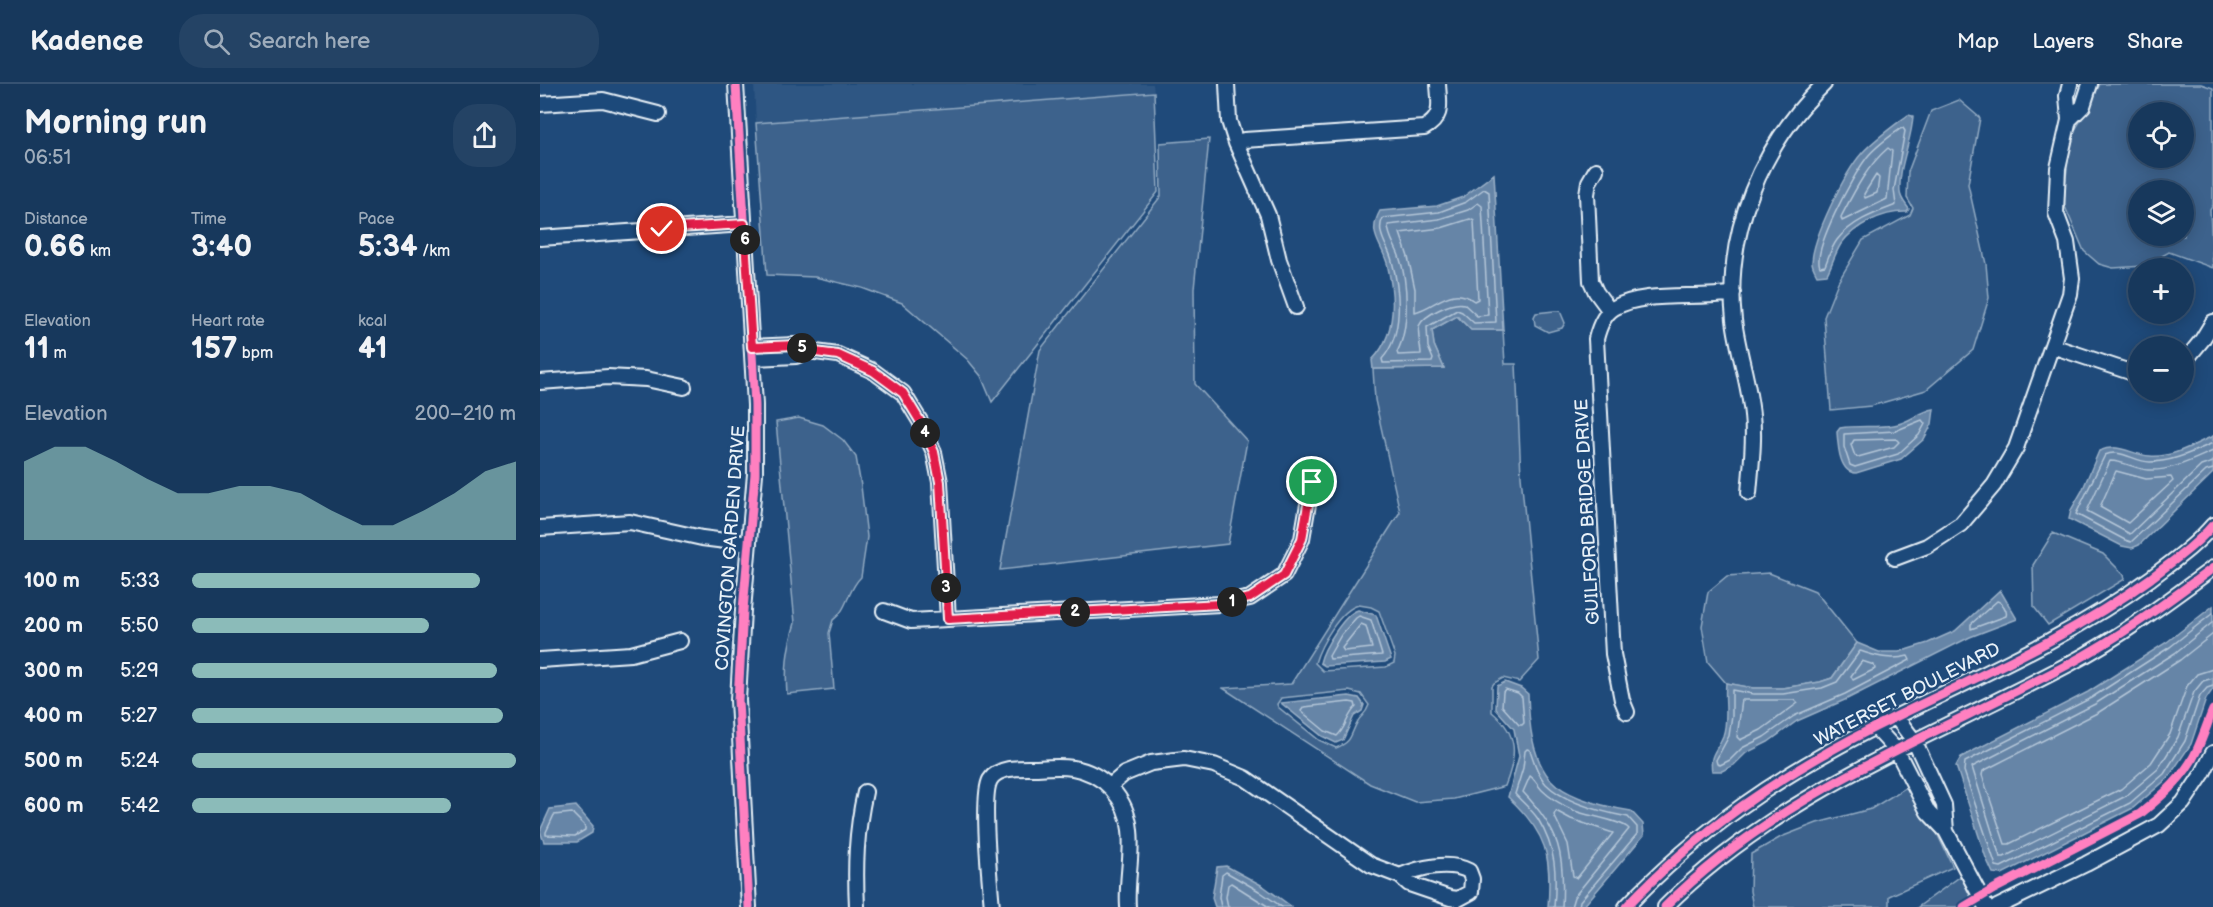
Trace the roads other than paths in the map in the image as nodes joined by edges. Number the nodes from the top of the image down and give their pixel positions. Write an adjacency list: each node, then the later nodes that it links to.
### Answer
1 (736, 84): 12 (street, COVINGTON GARDEN DRIVE)
2 (1227, 84): 10 (street)
3 (1438, 84): 10 (street)
4 (1824, 84): 14 (street)
5 (2070, 84): 9 (street)
6 (2090, 84): 9 (street)
7 (540, 104): 8 (street)
8 (658, 114)
9 (2069, 120): 18 (street)
10 (1236, 143): 15 (street)
11 (1596, 170): 16 (street)
12 (744, 224): 13 (street); 20 (street, COVINGTON GARDEN DRIVE)
13 (540, 238)
14 (1733, 292): 16 (street); 25 (street)
15 (1296, 308)
16 (1610, 311): 35 (street, GUILFORD BRIDGE DRIVE)
17 (2213, 322): 19 (street)
18 (2052, 346): 21 (street); 29 (street)
19 (2194, 350)
20 (752, 352): 28 (street, COVINGTON GARDEN DRIVE); 32 (street)
21 (2128, 371)
22 (540, 382): 23 (street)
23 (684, 387)
24 (1312, 482): 32 (street)
25 (1749, 493)
26 (2213, 525): 36 (street, WATERSET BOULEVARD)
27 (540, 528): 28 (street)
28 (749, 544): 45 (street, COVINGTON GARDEN DRIVE)
29 (1895, 558)
30 (2213, 568): 38 (street)
31 (884, 611): 32 (street)
32 (948, 619)
33 (680, 641): 34 (street)
34 (540, 660)
35 (1627, 712)
36 (1896, 717): 37 (street, WATERSET BOULEVARD); 38 (street)
37 (1875, 727): 39 (street); 49 (street, WATERSET BOULEVARD)
38 (1915, 742): 39 (street); 43 (street)
39 (1897, 751): 43 (street); 50 (street)
40 (2213, 753): 52 (street)
41 (1110, 786): 44 (street); 47 (street); 48 (street)
42 (865, 792): 46 (street)
43 (1946, 831): 51 (street)
44 (1400, 876): 44 (street)
45 (749, 907)
46 (857, 907)
47 (992, 907)
48 (1128, 907)
49 (1626, 907)
50 (1665, 907)
51 (1986, 907)
52 (1997, 907)

